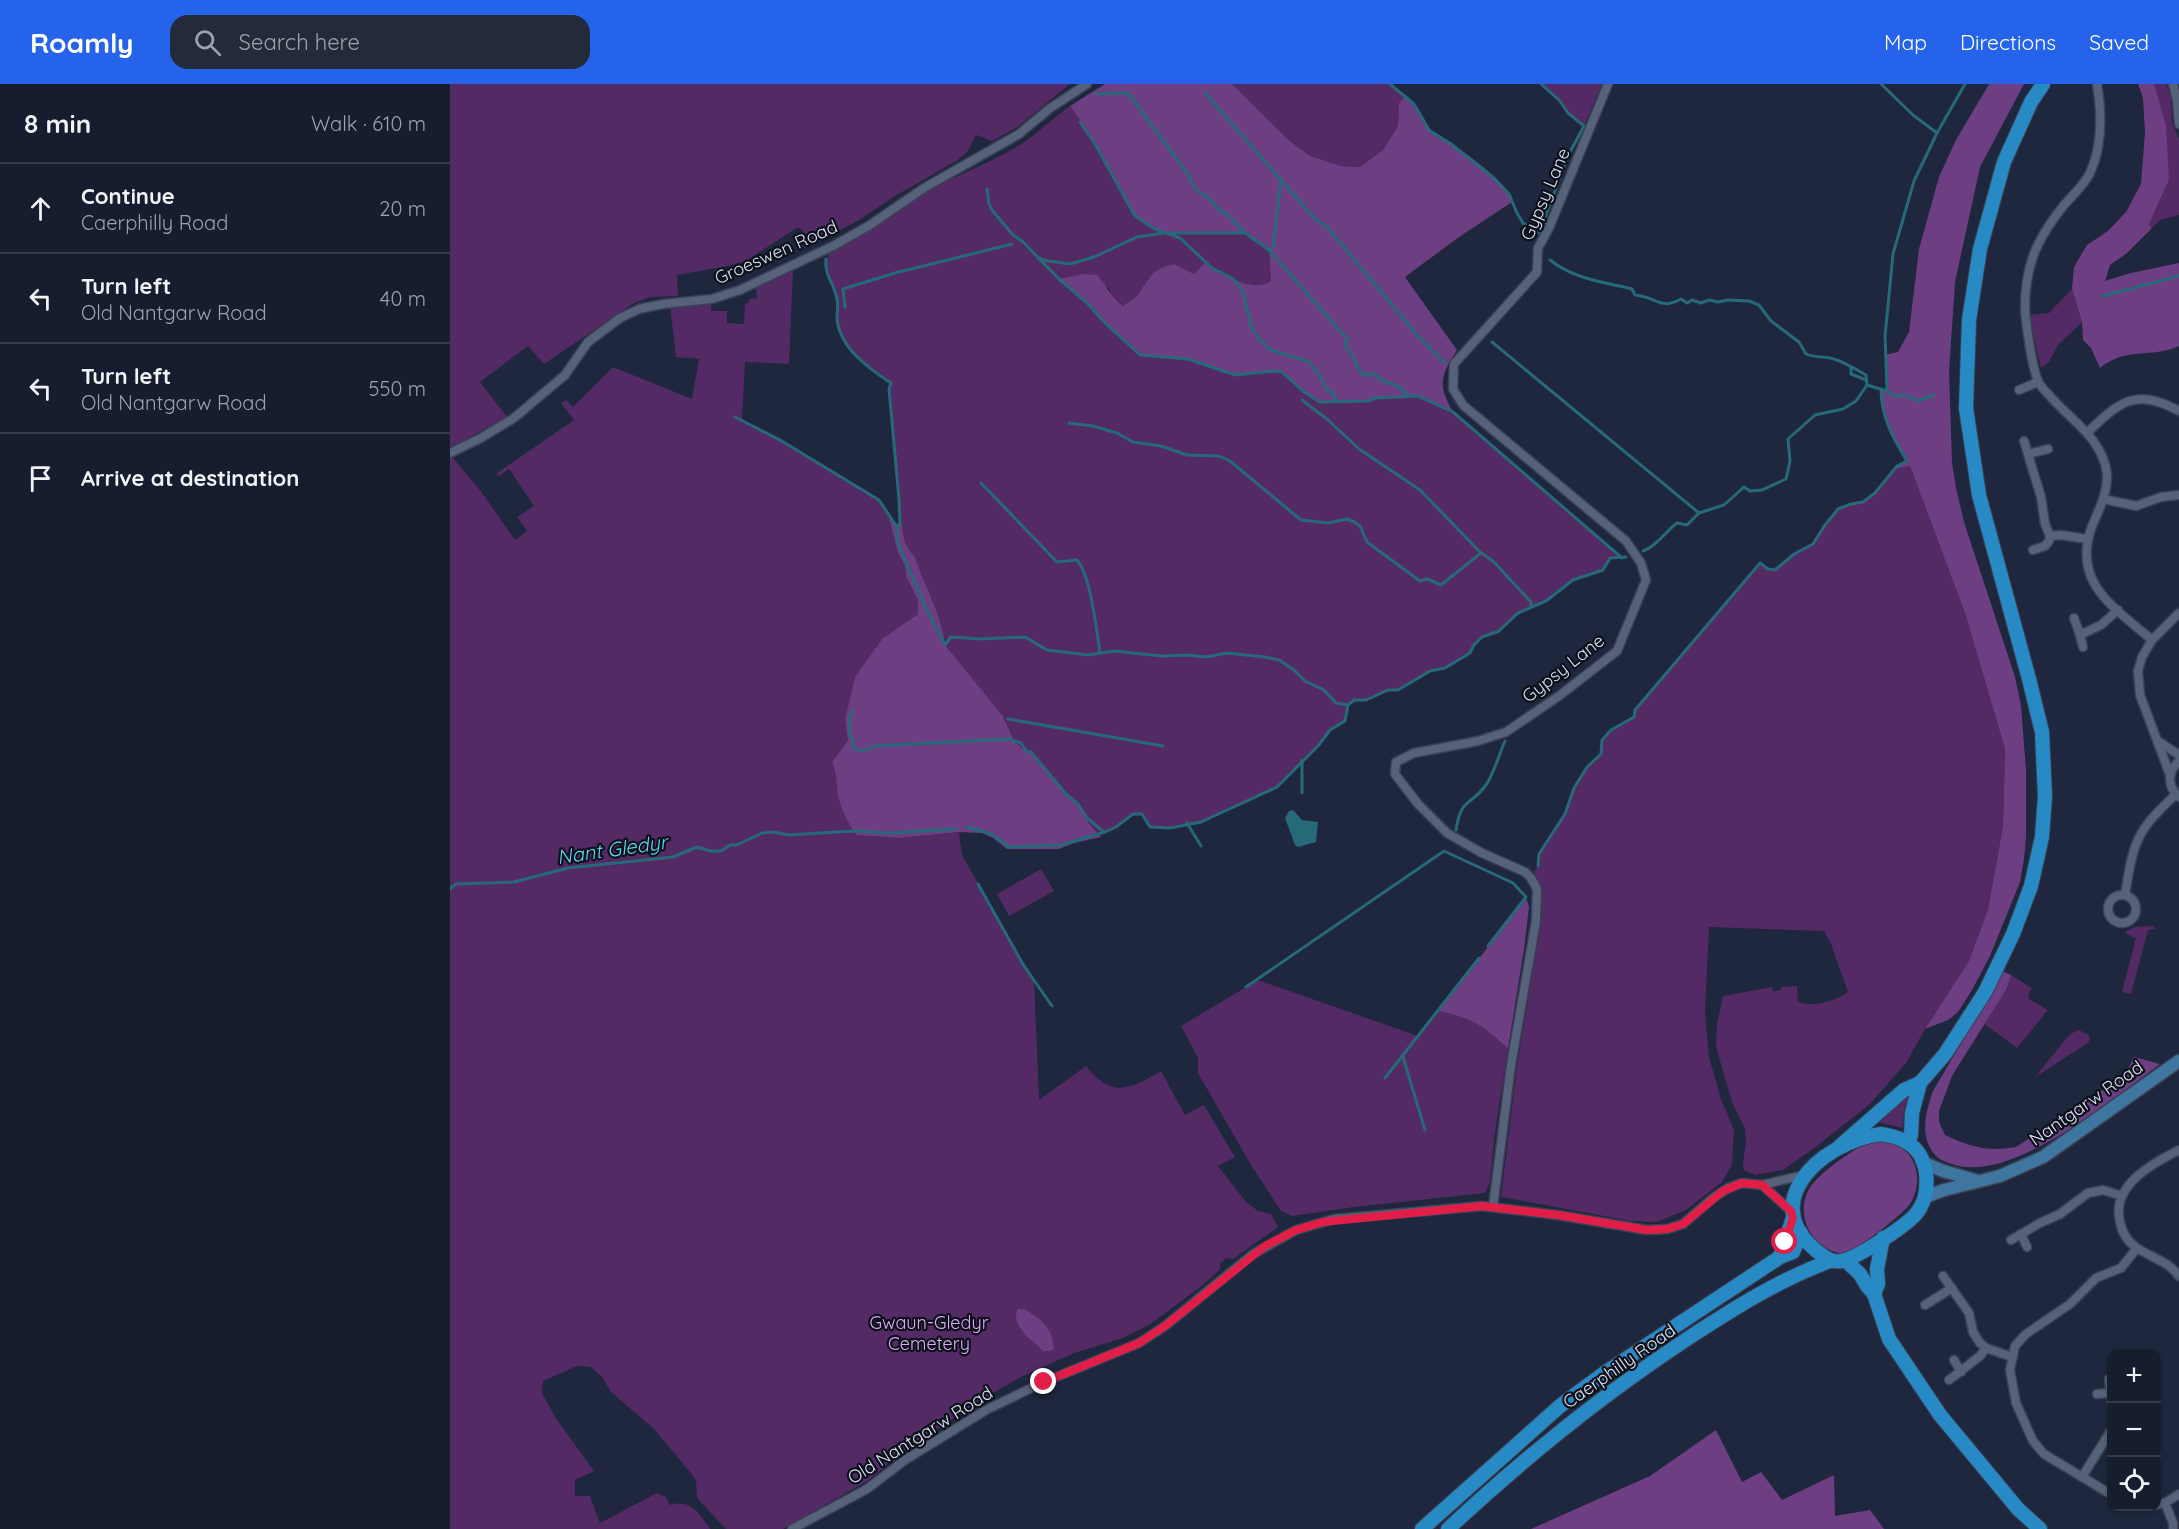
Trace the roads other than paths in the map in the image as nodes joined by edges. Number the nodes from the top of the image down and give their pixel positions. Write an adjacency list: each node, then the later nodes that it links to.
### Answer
1 (1087, 84): 14 (street, Groeswen Road)
2 (1608, 84): 44 (street, Gypsy Lane)
3 (2043, 84): 34 (main road)
4 (2097, 84): 8 (street)
5 (2173, 84): 6 (street)
6 (2178, 107): 7 (street)
7 (2179, 124)
8 (2038, 382): 9 (street); 11 (street)
9 (2019, 390)
10 (2179, 411): 11 (street)
11 (2087, 433): 17 (street)
12 (2024, 441): 15 (street)
13 (2048, 448): 15 (street)
14 (450, 453)
15 (2028, 454): 18 (street)
16 (2179, 495): 17 (street)
17 (2103, 499): 19 (street)
18 (2050, 536): 19 (street); 20 (street)
19 (2087, 539): 21 (street)
20 (2033, 550)
21 (2118, 610): 24 (street); 25 (street)
22 (2179, 613): 25 (street)
23 (2074, 618): 24 (street)
24 (2080, 635): 26 (street)
25 (2152, 640): 27 (street)
26 (2083, 647)
27 (2158, 741): 28 (street); 30 (street)
28 (2179, 755)
29 (2179, 761): 30 (street)
30 (2170, 775): 31 (street)
31 (2178, 796): 32 (street)
32 (2125, 895)
33 (2179, 1061): 40 (main road, Nantgarw Road)
34 (1920, 1083): 35 (main road); 36 (main road)
35 (1908, 1143): 36 (main road); 38 (main road)
36 (1840, 1146): 39 (main road)
37 (2179, 1150): 42 (street)
38 (1922, 1162): 40 (main road, Nantgarw Road); 43 (main road)
39 (1805, 1175): 41 (street, Old Nantgarw Road); 45 (main road)
40 (1976, 1180): 43 (main road, Nantgarw Road)
41 (1762, 1185): 44 (street, Old Nantgarw Road); 45 (street)
42 (2122, 1196): 47 (street); 51 (street)
43 (1925, 1197): 48 (main road)
44 (1493, 1207): 72 (street, Old Nantgarw Road)
45 (1792, 1215): 46 (main road); 52 (main road)
46 (1801, 1233): 52 (main road, Caerphilly Road); 54 (main road)
47 (2021, 1234): 49 (street); 50 (street)
48 (1882, 1238): 53 (main road); 58 (main road)
49 (2011, 1240)
50 (2027, 1247)
51 (2137, 1248): 56 (street); 61 (street)
52 (1780, 1257): 73 (main road, Caerphilly Road)
53 (1845, 1260): 54 (main road); 58 (main road)
54 (1830, 1261): 74 (main road, Caerphilly Road)
55 (1943, 1276): 57 (street)
56 (2179, 1276)
57 (1952, 1288): 59 (street); 60 (street)
58 (1874, 1294): 75 (main road)
59 (1925, 1305)
60 (1986, 1348): 61 (street); 63 (street)
61 (2012, 1357): 68 (street)
62 (1954, 1360): 63 (street)
63 (1961, 1372): 64 (street)
64 (1949, 1380)
65 (2107, 1393): 66 (street)
66 (2097, 1394)
67 (2107, 1437): 68 (street)
68 (2082, 1477): 69 (street)
69 (2107, 1492)
70 (2179, 1494): 71 (street)
71 (2161, 1504): 76 (street)
72 (792, 1529)
73 (1422, 1529)
74 (1448, 1529)
75 (2040, 1529)
76 (2174, 1529)

